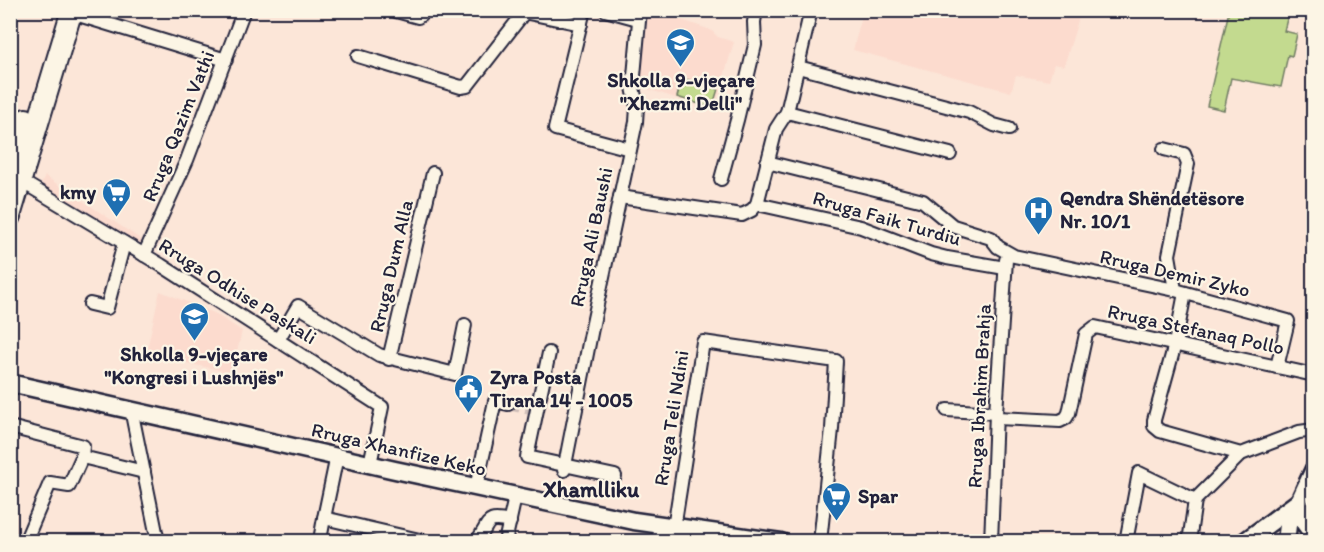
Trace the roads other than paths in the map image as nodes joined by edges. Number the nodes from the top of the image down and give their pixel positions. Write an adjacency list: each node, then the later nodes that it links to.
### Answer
1 (244, 10): 13 (street, Rruga Qazim Vathi)
2 (427, 10): 8 (street)
3 (584, 10): 11 (street)
4 (605, 10): 10 (street)
5 (756, 10): 23 (street)
6 (811, 10): 14 (street)
7 (68, 11): 13 (street); 22 (main road)
8 (396, 11)
9 (522, 11): 11 (street); 12 (street)
10 (639, 15): 17 (street, Rruga Ali Baushi)
11 (581, 24): 17 (street)
12 (358, 56)
13 (226, 60): 29 (street, Rruga Qazim Vathi)
14 (798, 67): 15 (street); 16 (street)
15 (787, 112): 19 (street); 20 (street)
16 (1009, 129)
17 (630, 149): 24 (street, Rruga Ali Baushi)
18 (1164, 149): 31 (street)
19 (950, 154)
20 (767, 162): 25 (street); 28 (street)
21 (433, 173): 37 (street, Rruga Dum Alla)
22 (16, 175): 26 (main road); 27 (street, Rruga Odhise Paskali)
23 (721, 179)
24 (620, 197): 25 (street); 51 (street, Rruga Ali Baushi)
25 (757, 204): 30 (street, Rruga Faik Turdiu)
26 (10, 216)
27 (124, 243): 29 (street, Rruga Odhise Paskali); 32 (street)
28 (1007, 253): 30 (street, Rruga Ibrahim Brahja); 31 (street, Rruga Demir Zyko)
29 (144, 255): 34 (street, Rruga Odhise Paskali)
30 (1005, 268): 44 (street, Rruga Ibrahim Brahja)
31 (1180, 292): 35 (street); 38 (street, Rruga Demir Zyko)
32 (90, 304)
33 (465, 325): 37 (street, Rruga Dum Alla)
34 (278, 340): 37 (street); 50 (street, Rruga Odhise Paskali)
35 (1175, 344): 38 (street, Rruga Stefanaq Pollo); 44 (street, Rruga Stefanaq Pollo); 47 (street)
36 (549, 353): 51 (street)
37 (389, 358)
38 (1277, 367): 39 (street, Rruga Stefanaq Pollo)
39 (1314, 375)
40 (10, 383): 42 (main road, Rruga Xhanfize Keko)
41 (508, 404): 55 (street)
42 (131, 409): 48 (main road, Rruga Xhanfize Keko); 53 (street)
43 (947, 410): 44 (street)
44 (996, 416): 71 (street, Rruga Ibrahim Brahja)
45 (10, 427): 49 (street)
46 (1314, 430): 47 (street)
47 (1241, 454): 57 (street)
48 (337, 456): 50 (main road, Rruga Xhanfize Keko); 59 (street)
49 (82, 457): 53 (street); 64 (street)
50 (370, 464): 55 (main road, Rruga Xhanfize Keko)
51 (564, 467): 54 (street)
52 (1314, 469): 58 (main road)
53 (144, 472): 65 (street)
54 (615, 476)
55 (476, 488): 56 (main road, Rruga Xhanfize Keko)
56 (515, 497): 60 (street); 61 (main road, Rruga Xhanfize Keko)
57 (1195, 500): 72 (street); 73 (street)
58 (1299, 502): 62 (main road); 74 (main road); 75 (main road)
59 (324, 518): 63 (street); 66 (street)
60 (510, 522): 67 (street); 68 (street)
61 (664, 532): 69 (main road, Rruga Xhanfize Keko); 70 (street, Rruga Teli Ndini)
62 (1314, 536)
63 (422, 540)
64 (25, 542)
65 (158, 542)
66 (322, 542)
67 (476, 542)
68 (505, 542)
69 (781, 542)
70 (820, 542)
71 (991, 542)
72 (1126, 542)
73 (1189, 542)
74 (1244, 542)
75 (1286, 542)

